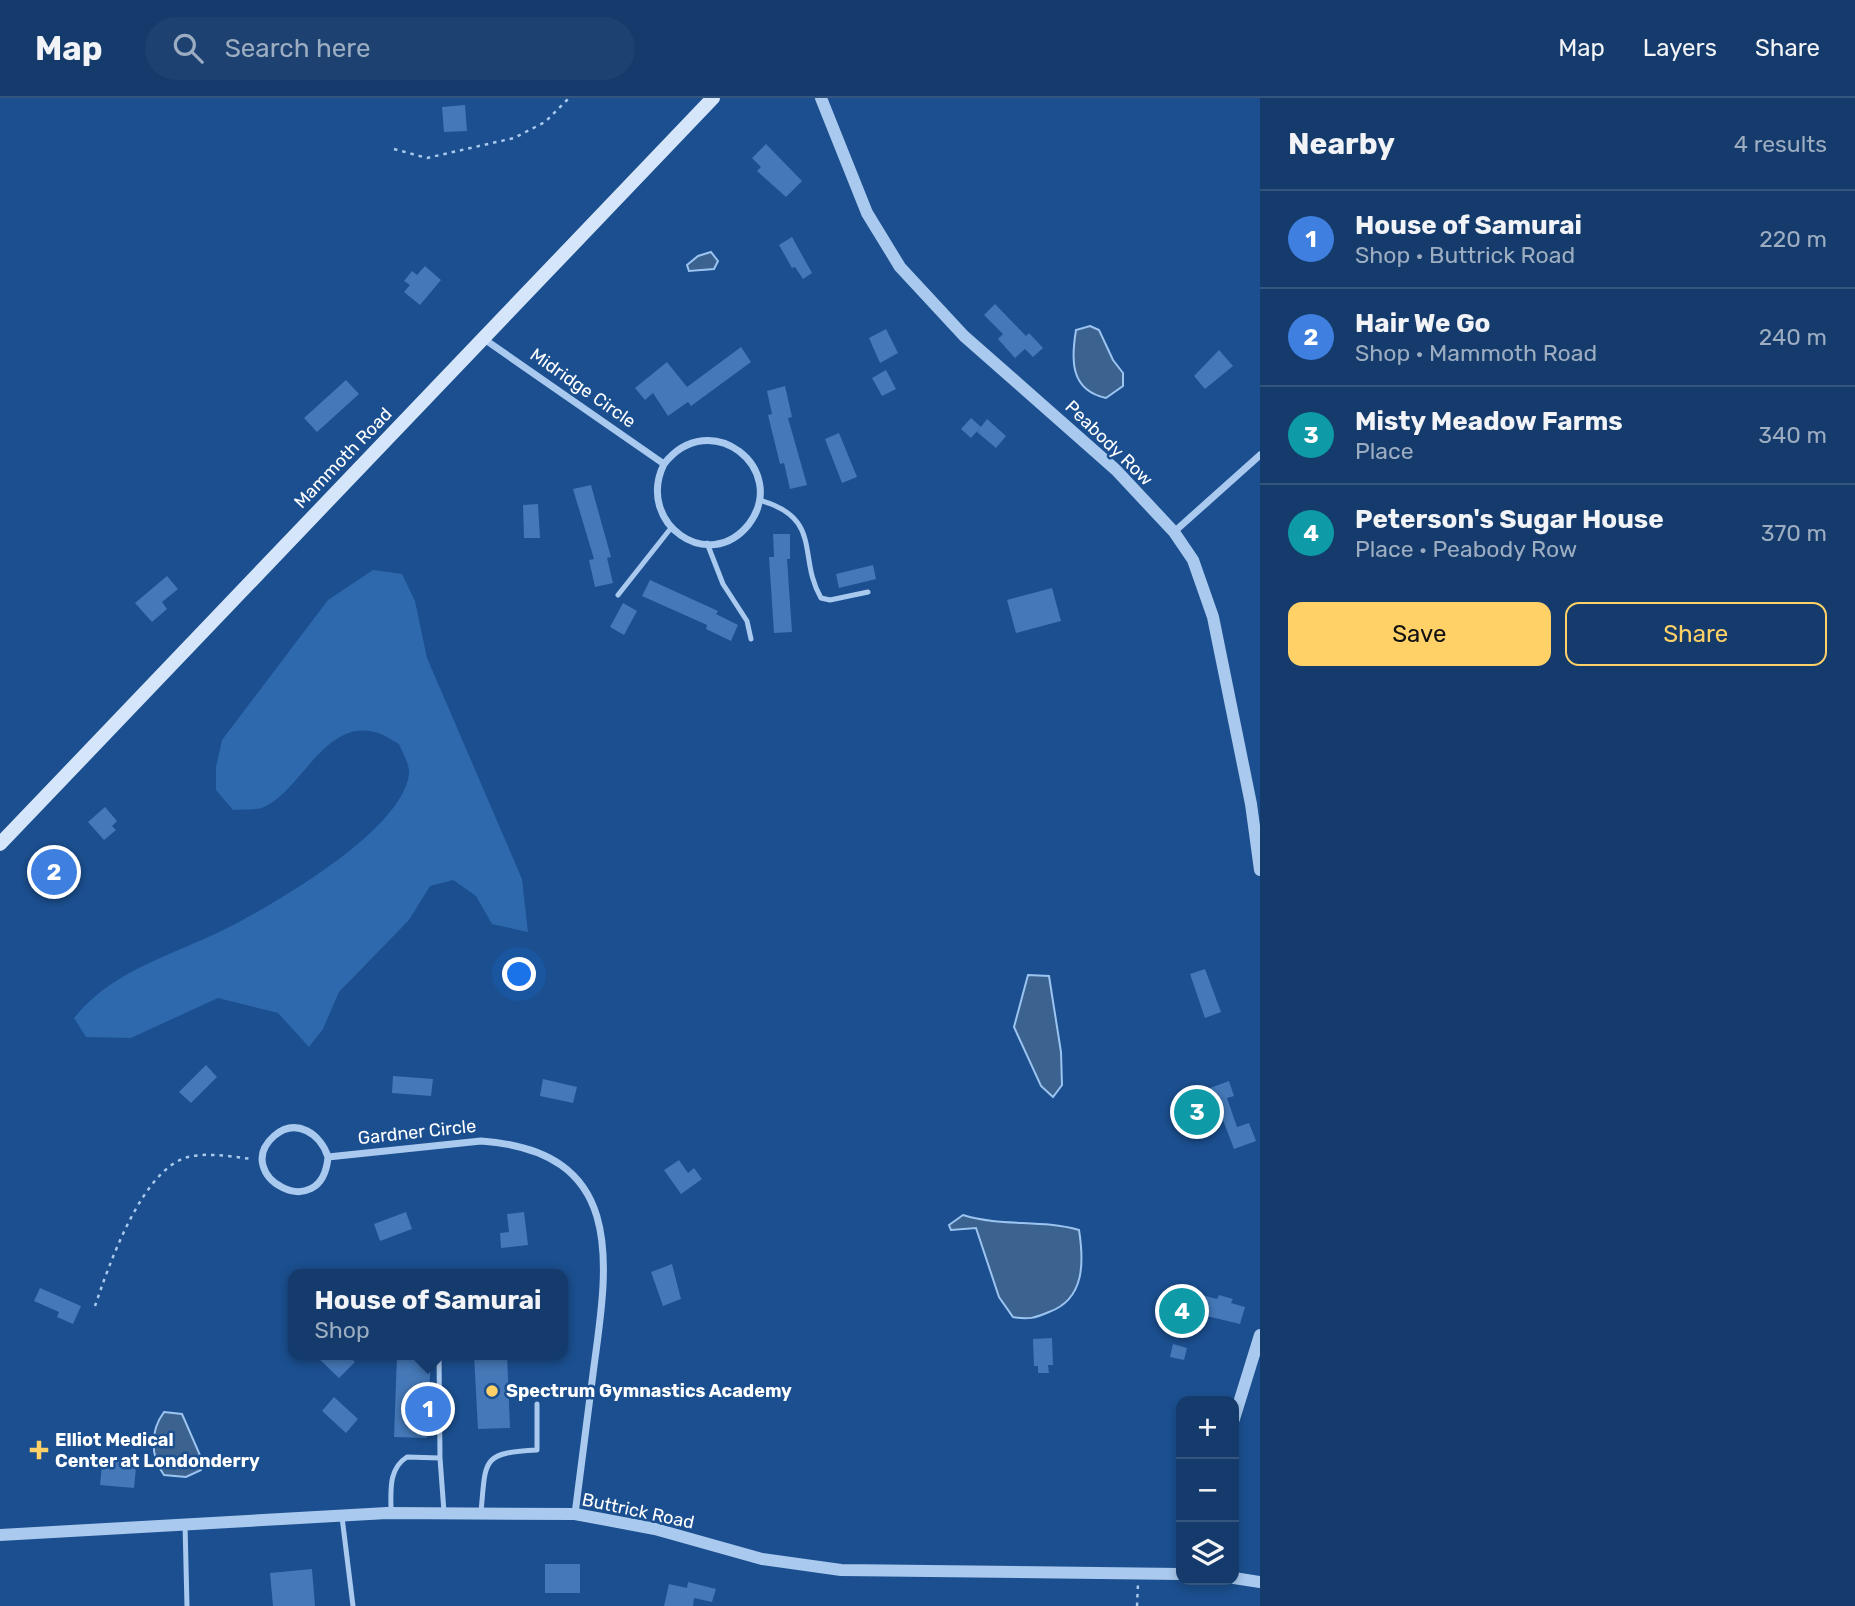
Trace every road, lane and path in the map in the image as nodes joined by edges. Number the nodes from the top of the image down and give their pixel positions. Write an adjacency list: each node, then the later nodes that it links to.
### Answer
1 (569, 98): 4 (path)
2 (713, 98): 5 (main road, Mammoth Road)
3 (821, 98): 10 (street, Peabody Row)
4 (394, 149)
5 (484, 339): 7 (street, Midridge Circle); 15 (main road, Mammoth Road)
6 (1260, 455): 10 (street)
7 (664, 464): 8 (street); 9 (street)
8 (759, 500): 11 (street); 12 (lane)
9 (671, 528): 11 (street); 13 (lane)
10 (1174, 532): 16 (street, Peabody Row)
11 (707, 543): 14 (lane)
12 (868, 592)
13 (618, 595)
14 (751, 639)
15 (0, 844)
16 (1260, 870)
17 (328, 1157): 18 (street); 18 (street); 28 (street, Gardner Circle)
18 (263, 1160): 19 (path)
19 (95, 1306)
20 (1260, 1335): 22 (street)
21 (439, 1360): 24 (lane)
22 (1239, 1403)
23 (537, 1404): 26 (lane)
24 (440, 1458): 25 (lane); 27 (lane)
25 (444, 1512): 26 (street, Buttrick Road); 27 (street, Buttrick Road)
26 (481, 1512): 28 (street, Buttrick Road)
27 (391, 1513): 29 (street, Buttrick Road)
28 (575, 1514): 32 (street, Buttrick Road)
29 (342, 1517): 30 (street, Buttrick Road); 37 (lane)
30 (185, 1524): 31 (street, Buttrick Road); 36 (lane)
31 (0, 1535)
32 (1138, 1574): 33 (street, Buttrick Road); 38 (path)
33 (1176, 1574)
34 (1239, 1579): 35 (street)
35 (1260, 1582)
36 (187, 1606)
37 (353, 1606)
38 (1138, 1606)

